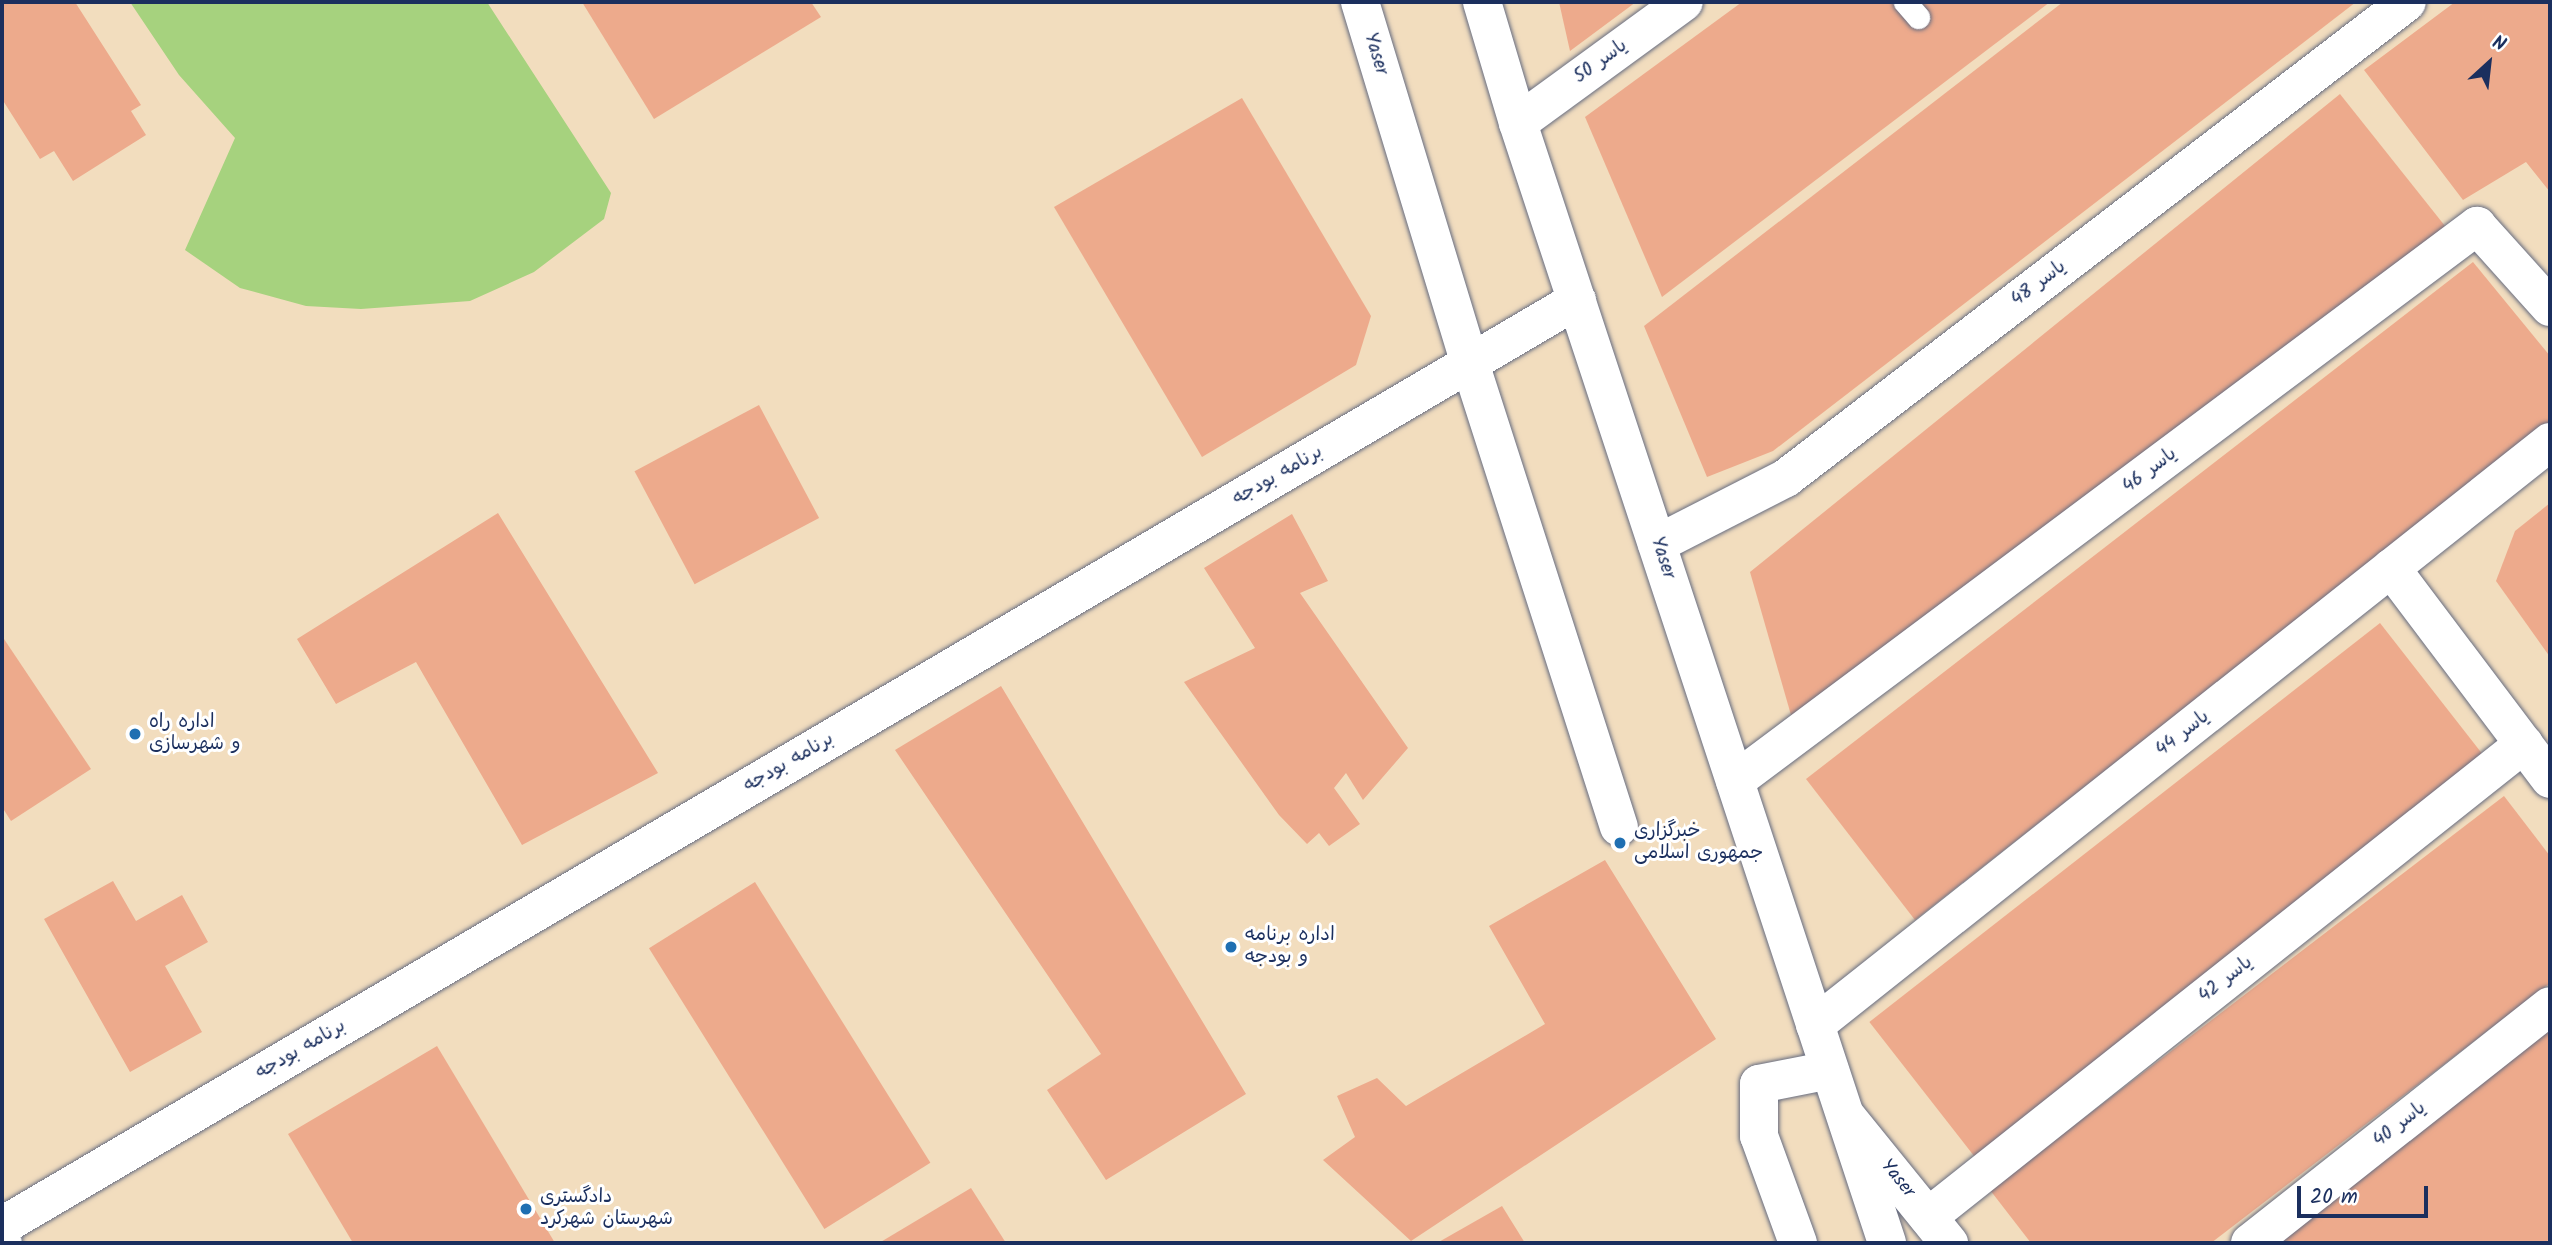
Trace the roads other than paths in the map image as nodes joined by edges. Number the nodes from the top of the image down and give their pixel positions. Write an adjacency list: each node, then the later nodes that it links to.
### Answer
1 (1360, 2): 8 (street, Yaser)
2 (1482, 2): 5 (street, Yaser)
3 (1684, 2): 5 (street, یاسر 50)
4 (2407, 2): 10 (street, یاسر 48)
5 (1518, 123): 6 (street, Yaser)
6 (1577, 300): 8 (street, برنامه بودجه); 10 (street, Yaser)
7 (2550, 307): 14 (street, یاسر 46)
8 (1469, 363): 15 (street, Yaser); 20 (street, برنامه بودجه)
9 (2550, 442): 11 (street, یاسر 44)
10 (1657, 544): 14 (street, Yaser)
11 (2391, 568): 12 (street); 17 (street, یاسر 44)
12 (2524, 744): 13 (street); 21 (street, یاسر 42)
13 (2550, 779)
14 (1735, 781): 17 (street, Yaser)
15 (1619, 827)
16 (2550, 1006): 24 (street, یاسر 40)
17 (1815, 1025): 18 (street, Yaser)
18 (1830, 1070): 19 (street, Yaser); 22 (street)
19 (1844, 1114): 21 (street, Yaser); 23 (street, Yaser)
20 (2, 1226)
21 (1938, 1230)
22 (1798, 1243)
23 (1887, 1243)
24 (2250, 1243)

